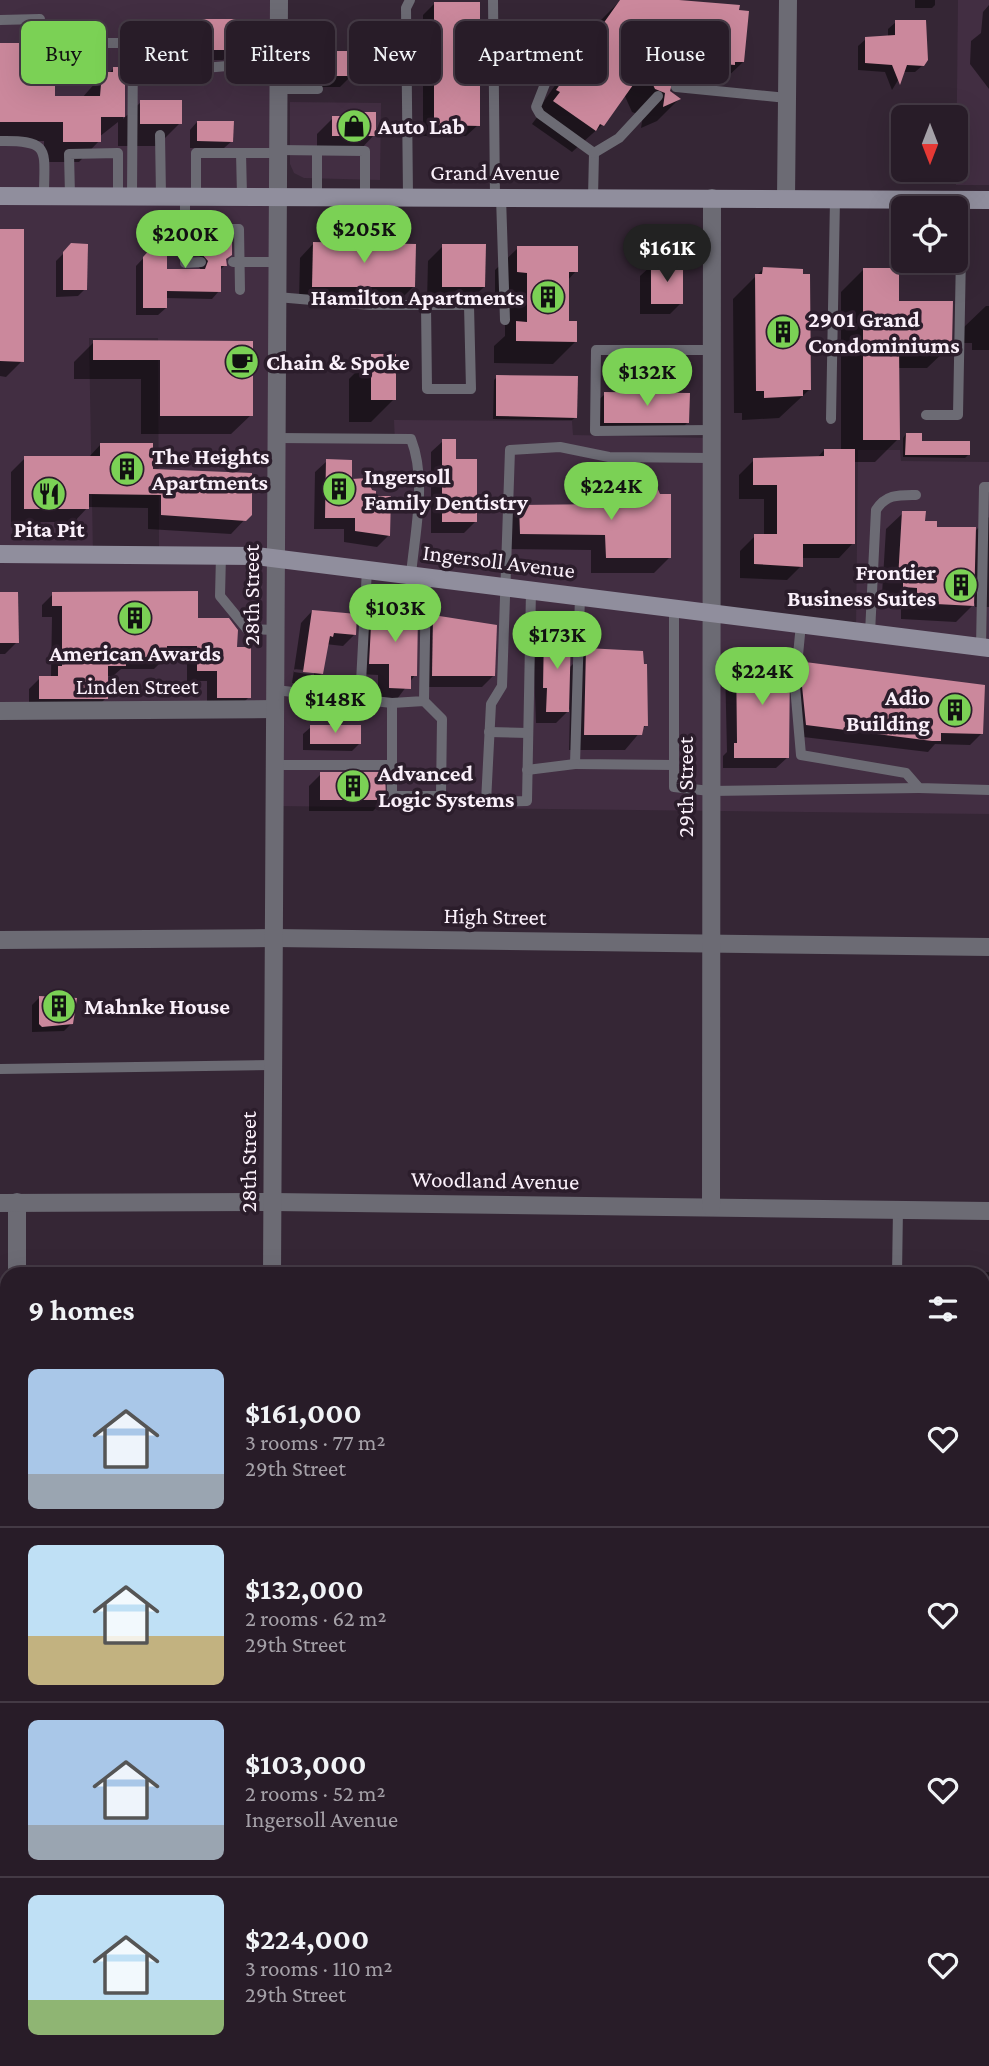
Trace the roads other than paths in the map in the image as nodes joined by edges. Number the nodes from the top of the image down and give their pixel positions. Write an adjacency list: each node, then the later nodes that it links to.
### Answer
1 (279, 0): 7 (street, 28th Street)
2 (410, 0): 32 (lane)
3 (493, 0): 33 (lane)
4 (788, 0): 15 (street)
5 (40, 19): 6 (lane)
6 (0, 20)
7 (279, 21)
8 (106, 43): 23 (lane)
9 (279, 84): 12 (street, 28th Street)
10 (545, 84): 21 (lane)
11 (676, 87): 15 (lane)
12 (279, 89): 13 (lane); 19 (street, 28th Street)
13 (318, 89)
14 (658, 96): 21 (lane)
15 (787, 98): 36 (street)
16 (160, 135): 24 (lane)
17 (0, 141): 31 (lane)
18 (317, 150): 19 (lane); 28 (lane); 29 (lane)
19 (278, 152): 20 (lane); 27 (street, 28th Street)
20 (241, 153): 25 (lane); 26 (lane)
21 (594, 153): 34 (lane)
22 (70, 195): 23 (main road, Grand Avenue); 23 (lane); 31 (main road, Grand Avenue)
23 (125, 195): 24 (main road, Grand Avenue)
24 (161, 195): 25 (main road, Grand Avenue)
25 (190, 195): 26 (main road, Grand Avenue); 43 (lane)
26 (242, 195): 27 (main road, Grand Avenue)
27 (278, 195): 28 (main road, Grand Avenue); 48 (street, 28th Street)
28 (317, 195): 29 (main road, Grand Avenue)
29 (365, 195): 32 (main road, Grand Avenue)
30 (0, 196): 31 (main road, Grand Avenue)
31 (44, 196)
32 (408, 196): 33 (main road, Grand Avenue)
33 (498, 197): 34 (main road, Grand Avenue); 53 (lane)
34 (593, 197): 35 (main road, Grand Avenue)
35 (712, 198): 36 (main road, Grand Avenue); 54 (street, 29th Street)
36 (786, 199): 37 (main road, Grand Avenue)
37 (835, 199): 38 (main road, Grand Avenue); 56 (lane)
38 (891, 199)
39 (968, 200): 40 (main road, Grand Avenue)
40 (989, 200)
41 (201, 229): 43 (lane)
42 (233, 229): 47 (lane)
43 (185, 230): 44 (lane)
44 (185, 246): 45 (lane); 46 (lane)
45 (201, 246)
46 (201, 262)
47 (236, 262): 48 (lane); 50 (lane)
48 (278, 262): 51 (street, 28th Street)
49 (961, 273): 55 (lane)
50 (240, 290)
51 (277, 297): 52 (lane); 58 (street, 28th Street)
52 (426, 305): 52 (lane)
53 (505, 320)
54 (711, 350): 57 (street, 29th Street); 57 (lane)
55 (926, 415)
56 (831, 419)
57 (711, 430): 59 (street, 29th Street)
58 (276, 438): 64 (street, 28th Street); 66 (lane)
59 (711, 458): 67 (lane); 71 (street, 29th Street)
60 (989, 487): 75 (lane)
61 (916, 495): 74 (lane)
62 (0, 554): 63 (main road, Ingersoll Avenue)
63 (220, 555): 64 (main road, Ingersoll Avenue); 73 (lane)
64 (276, 558): 65 (main road, Ingersoll Avenue); 73 (street, 28th Street)
65 (367, 569): 66 (main road, Ingersoll Avenue); 77 (lane)
66 (418, 575): 67 (main road, Ingersoll Avenue); 78 (lane)
67 (505, 586): 68 (main road, Ingersoll Avenue); 82 (lane)
68 (531, 590): 69 (main road, Ingersoll Avenue); 83 (lane)
69 (580, 596): 70 (main road, Ingersoll Avenue); 84 (lane)
70 (674, 608): 71 (main road, Ingersoll Avenue); 87 (lane)
71 (710, 612): 72 (main road, Ingersoll Avenue); 91 (street, 29th Street)
72 (801, 624): 74 (main road, Ingersoll Avenue); 89 (lane)
73 (275, 630): 76 (street, 28th Street)
74 (870, 633): 75 (main road, Ingersoll Avenue)
75 (985, 647)
76 (275, 690): 77 (lane); 80 (street, 28th Street)
77 (359, 701): 79 (lane)
78 (424, 701): 79 (lane); 86 (lane)
79 (392, 703): 86 (lane)
80 (275, 709): 81 (street, Linden Street); 85 (street, 28th Street)
81 (0, 711)
82 (489, 732): 83 (lane); 88 (lane)
83 (528, 733): 88 (lane)
84 (575, 764): 87 (lane); 88 (lane)
85 (275, 765): 86 (lane); 92 (street, 28th Street)
86 (392, 765)
87 (674, 765): 91 (lane)
88 (527, 770)
89 (919, 788): 90 (lane); 91 (lane)
90 (989, 790)
91 (710, 791): 94 (street, 29th Street)
92 (274, 938): 93 (street, High Street); 94 (street, High Street); 96 (street, 28th Street)
93 (0, 940)
94 (711, 944): 95 (street, High Street); 100 (street, 29th Street)
95 (989, 947)
96 (274, 1065): 97 (lane); 99 (street, 28th Street)
97 (0, 1069)
98 (8, 1202): 99 (street, Woodland Avenue); 103 (street)
99 (273, 1202): 100 (street, Woodland Avenue); 104 (street, 28th Street)
100 (711, 1207): 101 (street, Woodland Avenue)
101 (898, 1209): 102 (street, Woodland Avenue); 105 (lane)
102 (989, 1211)
103 (17, 1267)
104 (272, 1267)
105 (897, 1267)

